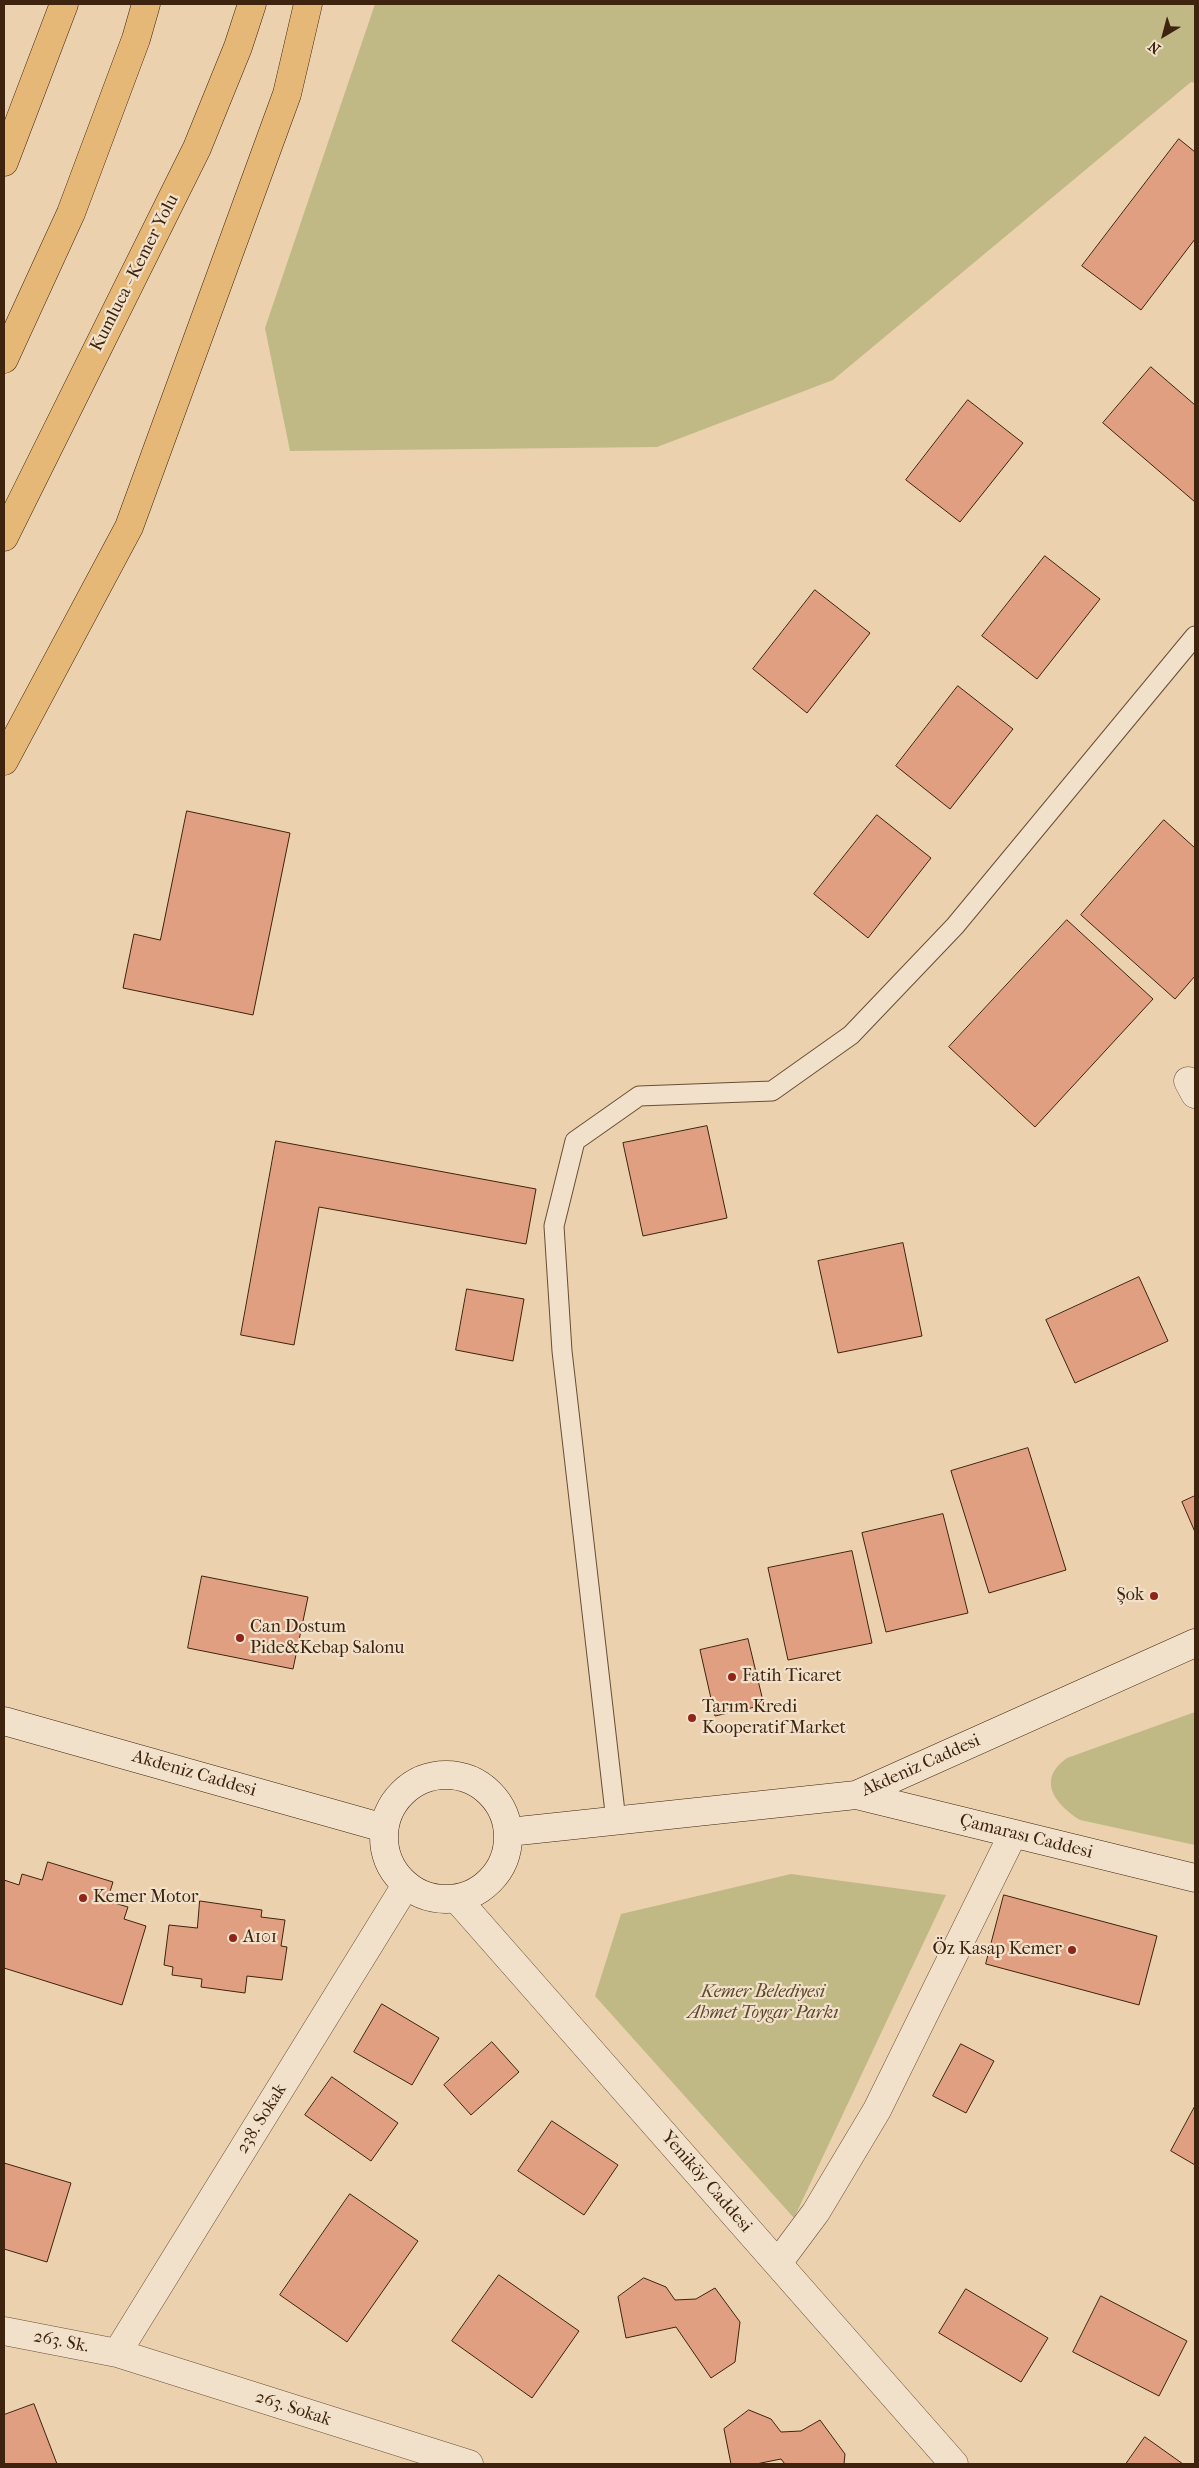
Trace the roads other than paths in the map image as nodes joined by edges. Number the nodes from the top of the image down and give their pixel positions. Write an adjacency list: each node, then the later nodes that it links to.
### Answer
1 (64, 4): 5 (highway)
2 (146, 4): 6 (highway)
3 (252, 4): 7 (highway, Kumluca - Kemer Yolu)
4 (308, 4): 9 (highway)
5 (4, 162)
6 (4, 359)
7 (4, 537)
8 (1195, 636): 13 (lane)
9 (4, 761)
10 (1195, 1643): 12 (street, Akdeniz Caddesi)
11 (4, 1721): 14 (street, Akdeniz Caddesi)
12 (856, 1795): 13 (street, Akdeniz Caddesi); 16 (street, Çamarası Caddesi)
13 (616, 1821): 15 (street, Akdeniz Caddesi)
14 (384, 1828): 15 (street); 18 (street)
15 (509, 1832): 19 (street)
16 (1013, 1834): 17 (street, Çamarası Caddesi); 20 (street)
17 (1195, 1878)
18 (406, 1885): 19 (street); 22 (street, 238. Sokak)
19 (457, 1899): 20 (street, Yeniköy Caddesi)
20 (778, 2263): 24 (street, Yeniköy Caddesi)
21 (4, 2331): 22 (street, 263. Sk.)
22 (117, 2353): 23 (street, 263. Sokak)
23 (469, 2464)
24 (954, 2464)

